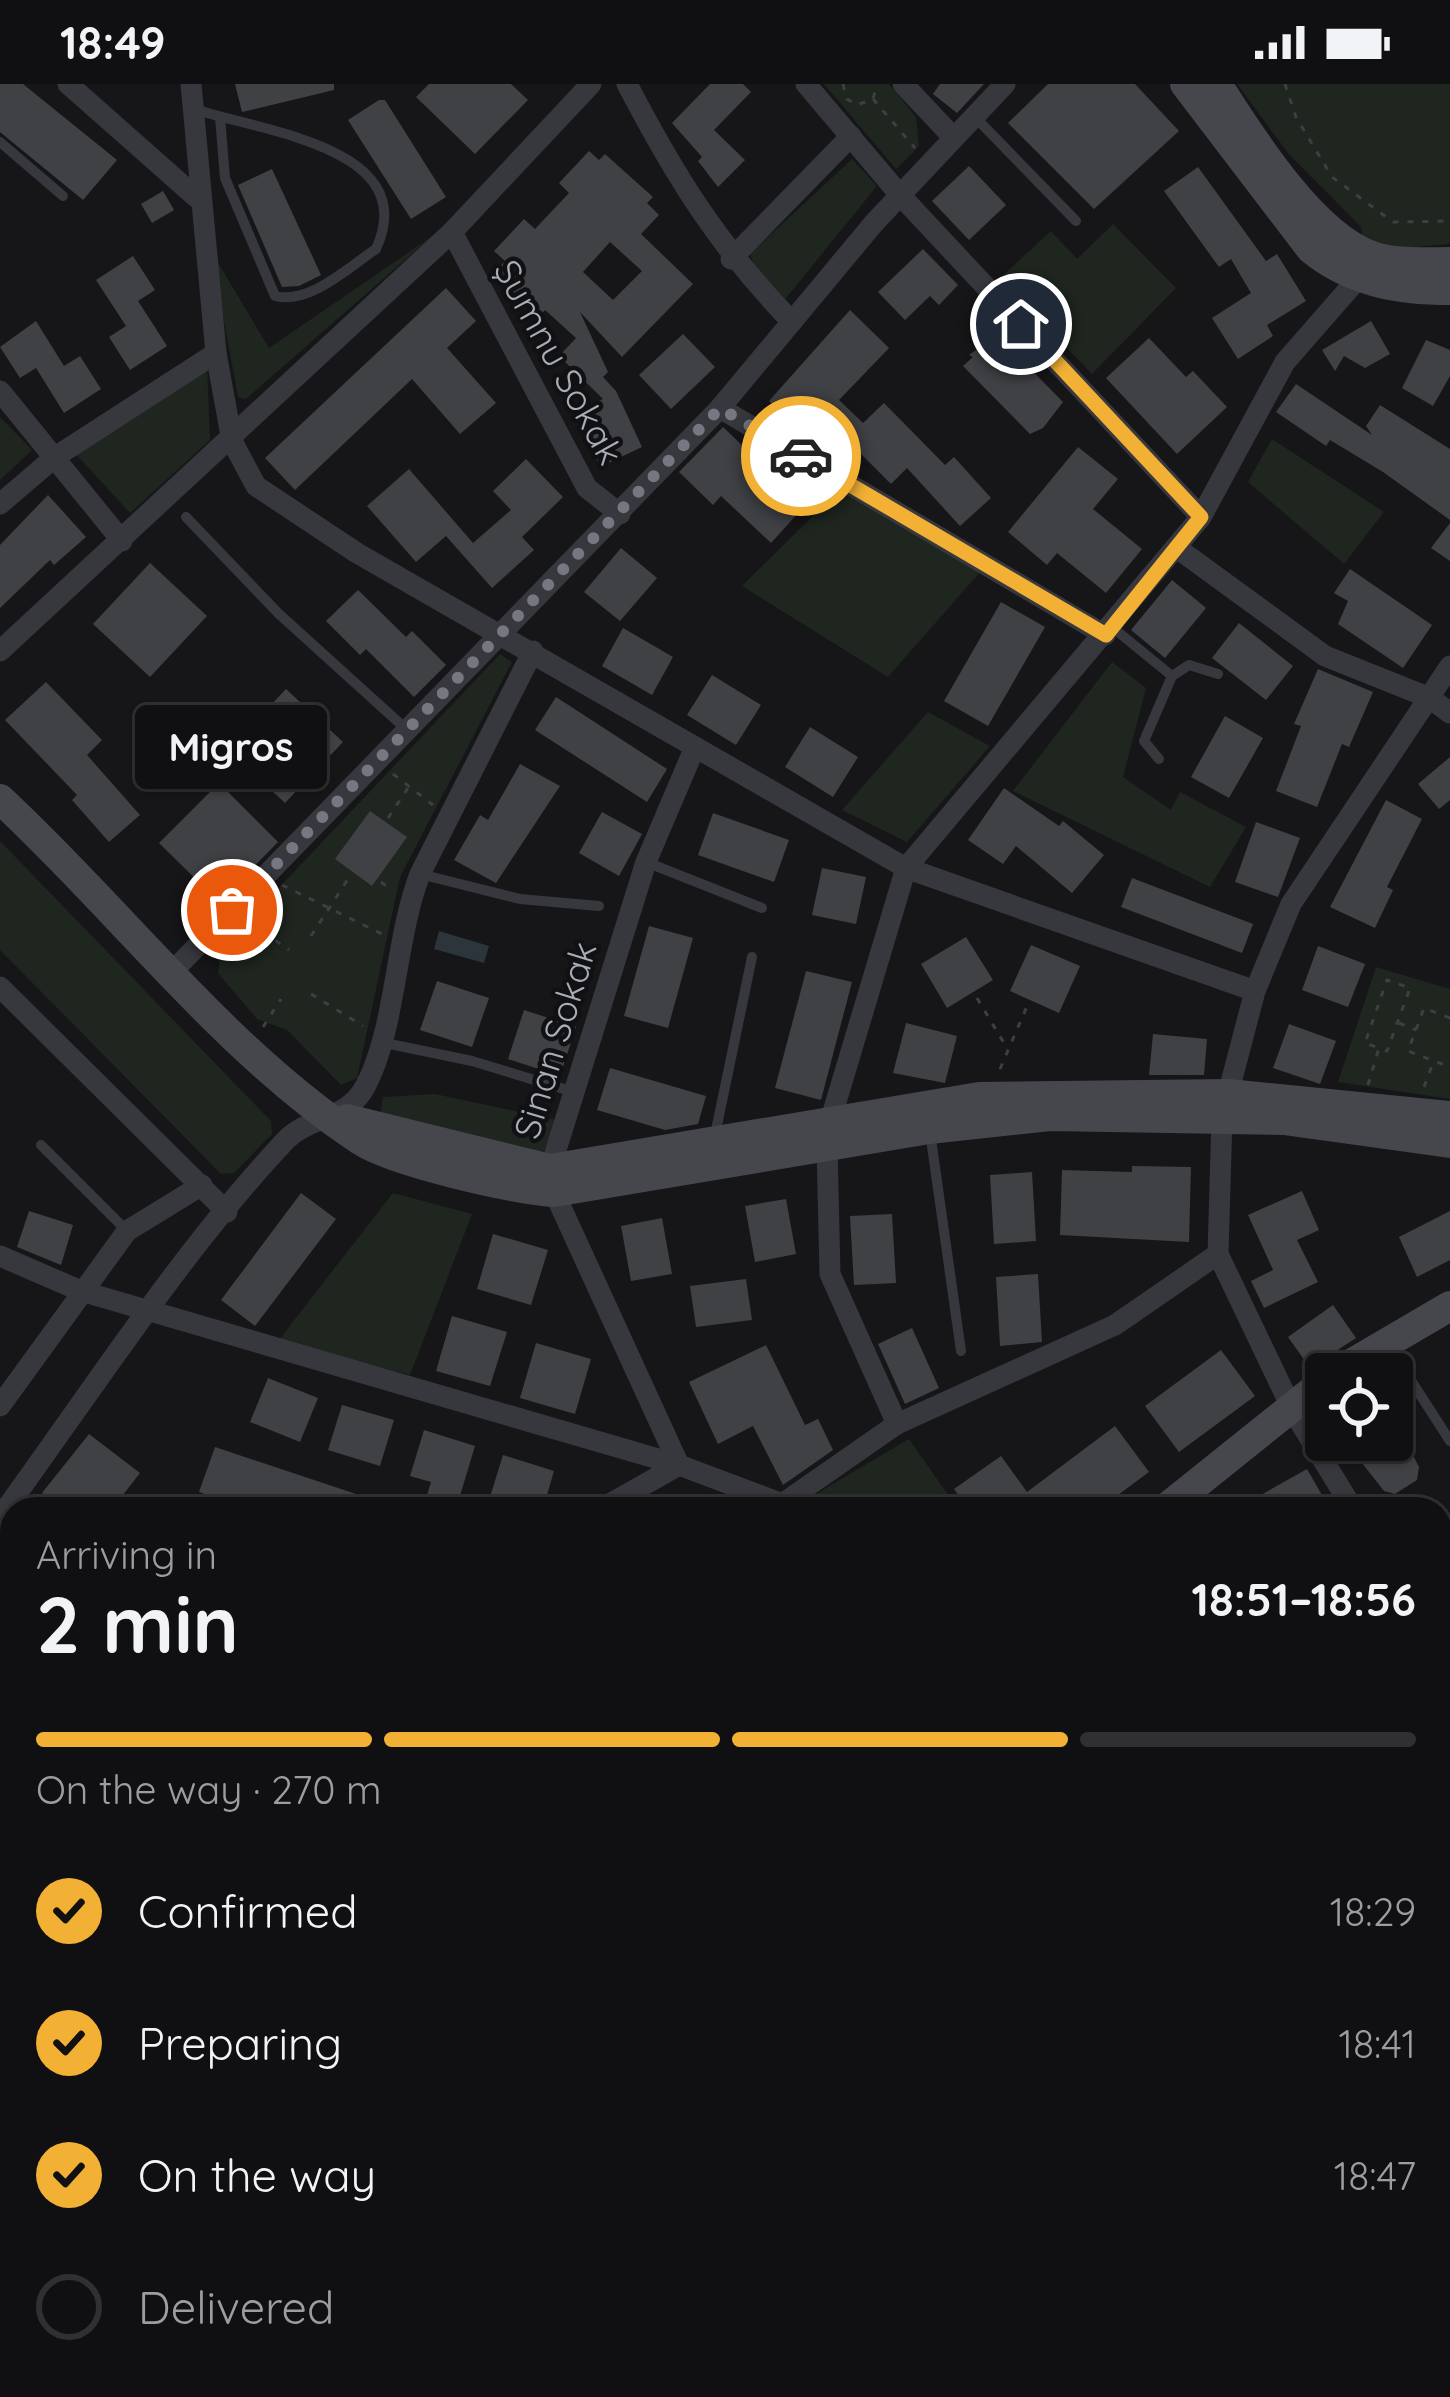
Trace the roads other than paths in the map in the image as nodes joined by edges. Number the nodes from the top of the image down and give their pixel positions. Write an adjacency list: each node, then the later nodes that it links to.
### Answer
1 (68, 84): 18 (street)
2 (191, 84): 10 (street)
3 (591, 84): 20 (street)
4 (627, 84): 21 (street)
5 (806, 84): 13 (street)
6 (903, 84): 14 (street)
7 (1004, 84): 11 (street)
8 (1185, 84): 23 (main road)
9 (1217, 84): 23 (main road)
10 (192, 108): 12 (lane); 18 (street)
11 (973, 115): 14 (street); 19 (lane)
12 (220, 117): 12 (lane)
13 (851, 136): 16 (street); 21 (street)
14 (952, 136): 16 (street)
15 (0, 142): 17 (lane)
16 (900, 195): 25 (street); 34 (street)
17 (63, 196)
18 (197, 198): 26 (street)
19 (1076, 221)
20 (452, 232): 29 (street); 32 (street, Şumnu Sokak)
21 (731, 259): 25 (street)
22 (1450, 262): 23 (main road)
23 (1368, 268): 24 (main road); 34 (street)
24 (1450, 290)
25 (792, 322): 28 (street)
26 (216, 353): 29 (street); 30 (street)
27 (0, 391): 30 (street)
28 (720, 408): 32 (street); 37 (street)
29 (232, 441): 35 (street); 38 (street)
30 (56, 457): 31 (street); 35 (street)
31 (0, 504)
32 (620, 514): 38 (street)
33 (186, 517): 46 (lane)
34 (1201, 517): 36 (street)
35 (122, 541): 39 (street)
36 (1177, 548): 37 (street); 44 (street)
37 (1109, 631): 43 (lane); 51 (street)
38 (500, 632): 40 (street); 46 (street)
39 (0, 651)
40 (533, 651): 47 (street); 52 (street)
41 (1450, 666): 44 (street)
42 (1218, 674): 43 (lane)
43 (1172, 676): 48 (lane)
44 (1430, 698): 45 (street); 58 (street)
45 (1450, 712)
46 (406, 729): 56 (street)
47 (695, 747): 50 (street, Sinan Sokak); 51 (street)
48 (1159, 759)
49 (0, 799): 56 (main road)
50 (646, 862): 54 (lane); 60 (street, Sinan Sokak)
51 (906, 868): 58 (street); 65 (street)
52 (419, 874): 53 (lane); 59 (street)
53 (599, 906)
54 (762, 908)
55 (752, 957): 66 (lane)
56 (172, 972): 63 (main road)
57 (0, 987): 70 (street)
58 (1255, 991): 61 (street)
59 (380, 1039): 60 (lane); 63 (street)
60 (574, 1092): 69 (street, Sinan Sokak)
61 (1225, 1106): 62 (main road); 64 (main road); 65 (main road); 67 (main road); 73 (street)
62 (1450, 1116)
63 (335, 1118): 69 (main road); 71 (street)
64 (929, 1129): 65 (main road); 79 (lane)
65 (829, 1134): 66 (main road); 69 (main road); 84 (street)
66 (714, 1142): 69 (main road)
67 (1450, 1143)
68 (41, 1144): 72 (lane)
69 (552, 1180): 86 (street, Sinan Sokak)
70 (202, 1185): 71 (street); 72 (street)
71 (226, 1213): 77 (street)
72 (127, 1231): 75 (street)
73 (1218, 1255): 83 (street); 84 (street)
74 (0, 1256): 75 (street)
75 (80, 1291): 77 (street); 82 (street)
76 (1449, 1308): 78 (main road)
77 (151, 1311): 86 (street); 87 (street)
78 (1385, 1340): 80 (main road); 85 (lane)
79 (961, 1352)
80 (1366, 1353)
81 (1305, 1398): 83 (main road)
82 (0, 1406)
83 (1292, 1409): 91 (main road); 92 (street)
84 (897, 1424): 90 (street)
85 (1450, 1441)
86 (680, 1465): 88 (street); 89 (street)
87 (15, 1497)
88 (623, 1497)
89 (765, 1497)
90 (801, 1497)
91 (1180, 1497)
92 (1346, 1497)

